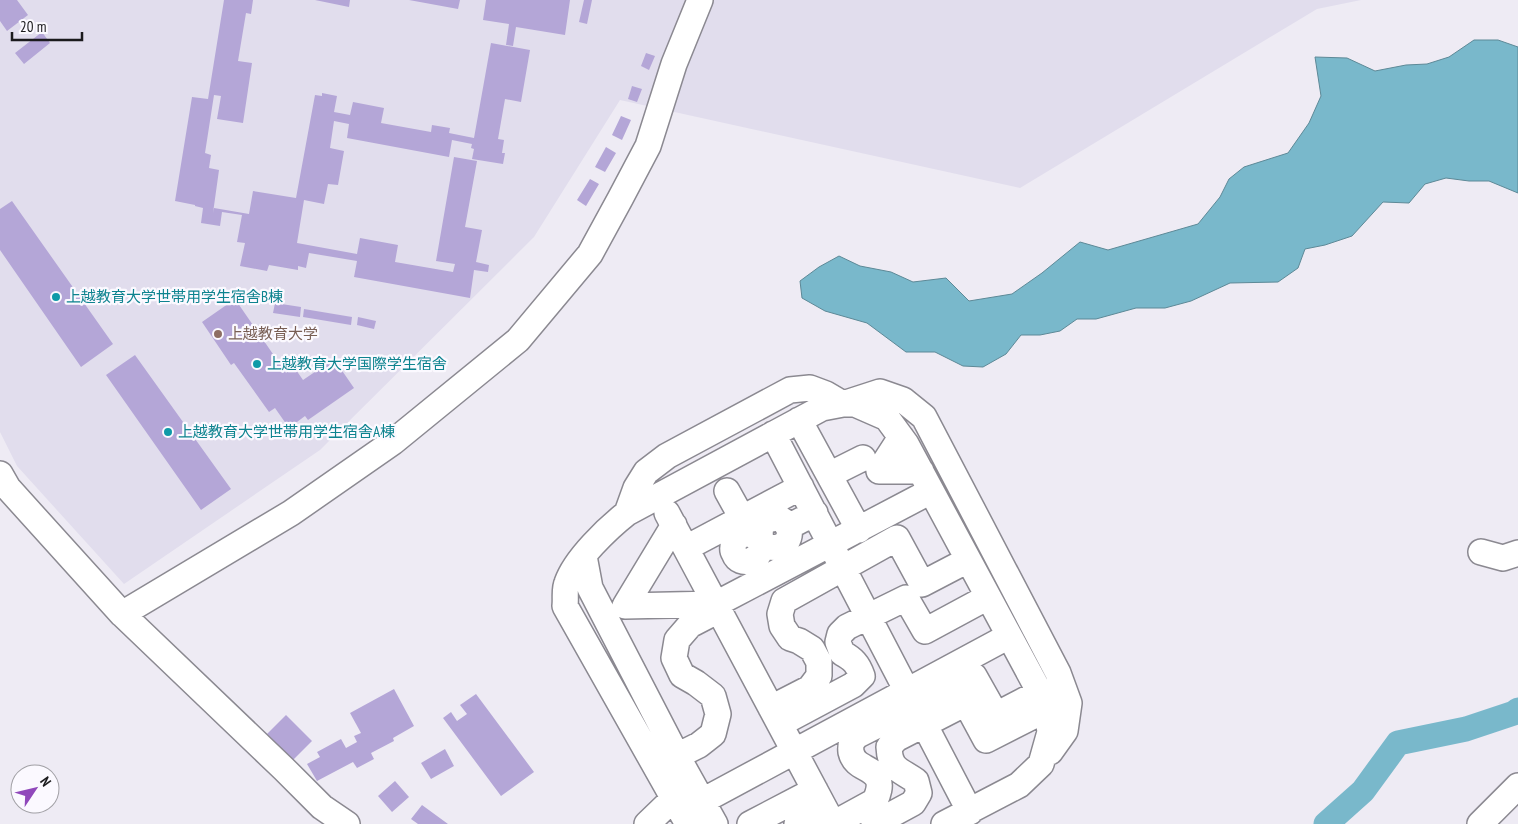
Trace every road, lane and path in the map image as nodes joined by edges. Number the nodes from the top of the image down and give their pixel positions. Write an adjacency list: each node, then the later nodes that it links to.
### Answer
1 (700, 0): 28 (street)
2 (843, 404): 3 (street); 5 (street); 13 (street); 36 (street)
3 (799, 420): 4 (street); 8 (street)
4 (773, 434): 10 (street); 12 (street)
5 (901, 437): 9 (street); 9 (street)
6 (863, 458): 8 (street)
7 (0, 474): 28 (street)
8 (829, 475): 17 (street)
9 (926, 481): 17 (street); 23 (street)
10 (802, 487): 14 (street); 15 (street)
11 (727, 491): 15 (street)
12 (658, 496): 13 (street); 16 (street)
13 (627, 513): 22 (street)
14 (815, 513): 18 (street); 25 (street)
15 (742, 518): 19 (street)
16 (674, 525): 19 (street); 27 (street)
17 (858, 530): 18 (street)
18 (831, 544): 24 (street); 27 (street)
19 (686, 548): 25 (street)
20 (1480, 552): 21 (street)
21 (1518, 553)
22 (584, 556): 35 (street); 38 (street)
23 (968, 560): 24 (street); 26 (street)
24 (843, 567): 29 (street); 33 (street)
25 (700, 574): 27 (street)
26 (988, 597): 29 (street); 30 (street)
27 (717, 607): 33 (street); 35 (street)
28 (122, 614): 42 (street)
29 (869, 617): 32 (street); 33 (street)
30 (1009, 636): 31 (street); 32 (street)
31 (1043, 701): 32 (street); 36 (street)
32 (916, 706): 34 (street); 40 (street); 41 (street); 46 (street)
33 (776, 716): 34 (street)
34 (794, 752): 38 (street); 40 (street)
35 (677, 756): 38 (street)
36 (1041, 764): 41 (street)
37 (1518, 786): 48 (street)
38 (686, 809): 43 (street); 44 (street)
39 (781, 809): 40 (street); 45 (street)
40 (826, 812)
41 (970, 812): 47 (street)
42 (347, 824)
43 (647, 824)
44 (715, 824)
45 (750, 824)
46 (874, 824)
47 (944, 824)
48 (1480, 824)

